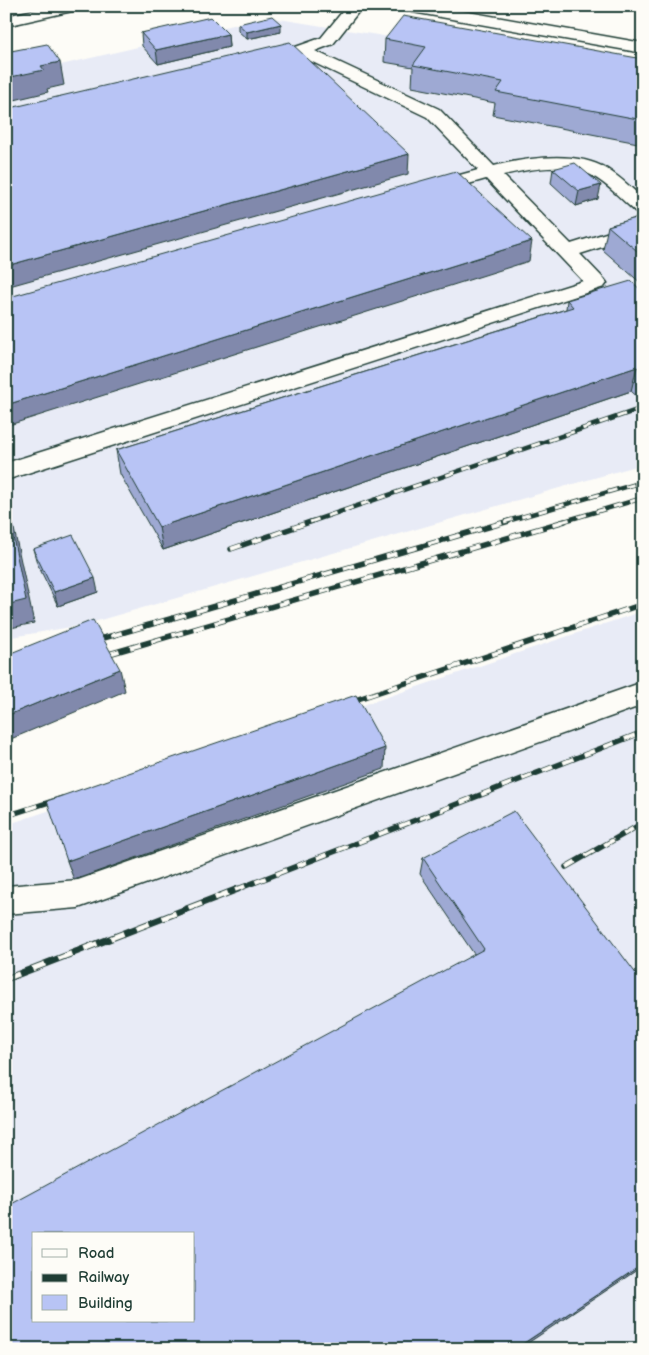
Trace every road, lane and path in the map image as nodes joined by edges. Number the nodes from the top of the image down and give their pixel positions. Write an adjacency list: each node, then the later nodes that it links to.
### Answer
1 (75, 6): 4 (street)
2 (355, 6): 6 (street)
3 (406, 6): 5 (street)
4 (6, 21)
5 (643, 48)
6 (303, 51): 7 (street); 8 (street)
7 (274, 58)
8 (490, 172): 9 (street); 10 (street); 12 (street)
9 (413, 194)
10 (643, 208)
11 (643, 227): 12 (street)
12 (567, 252): 13 (street)
13 (6, 472)
14 (643, 693): 15 (street)
15 (6, 900)

